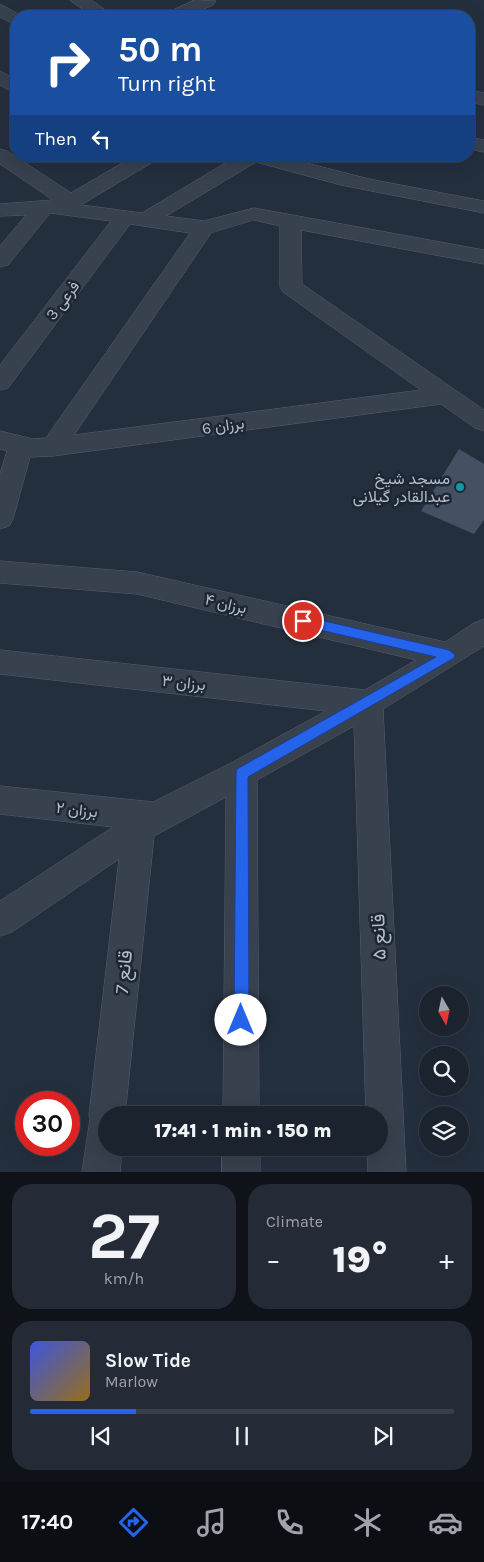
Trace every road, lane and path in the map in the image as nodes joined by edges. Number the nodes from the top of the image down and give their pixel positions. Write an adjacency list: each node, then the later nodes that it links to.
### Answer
1 (79, 0): 3 (street)
2 (207, 1): 4 (street)
3 (95, 10)
4 (188, 10)
5 (0, 155): 9 (street)
6 (122, 162): 9 (street)
7 (241, 162): 12 (street)
8 (275, 162): 10 (street)
9 (56, 206): 11 (street); 12 (street); 16 (street)
10 (484, 207)
11 (0, 210)
12 (135, 218): 14 (street); 17 (street, فرعی 3)
13 (290, 222): 14 (street); 15 (street); 18 (street)
14 (204, 228): 21 (street)
15 (484, 258)
16 (0, 260)
17 (0, 382)
18 (447, 395): 19 (street); 21 (street, برزان 6)
19 (484, 422)
20 (10, 443): 21 (street, برزان 6); 22 (street)
21 (52, 447)
22 (0, 519)
23 (0, 572): 25 (street, برزان ۴)
24 (484, 631): 25 (street)
25 (449, 655): 27 (street)
26 (0, 662): 27 (street, برزان ۳)
27 (368, 703): 28 (street); 38 (street, قانع ۵)
28 (242, 774): 30 (street); 33 (street)
29 (0, 800): 30 (street, برزان ۲)
30 (147, 823): 31 (street); 32 (street, قانع 7)
31 (0, 920)
32 (109, 1106)
33 (241, 1106)
34 (103, 1156): 36 (street)
35 (241, 1156): 37 (street)
36 (101, 1172)
37 (241, 1172)
38 (387, 1172)

